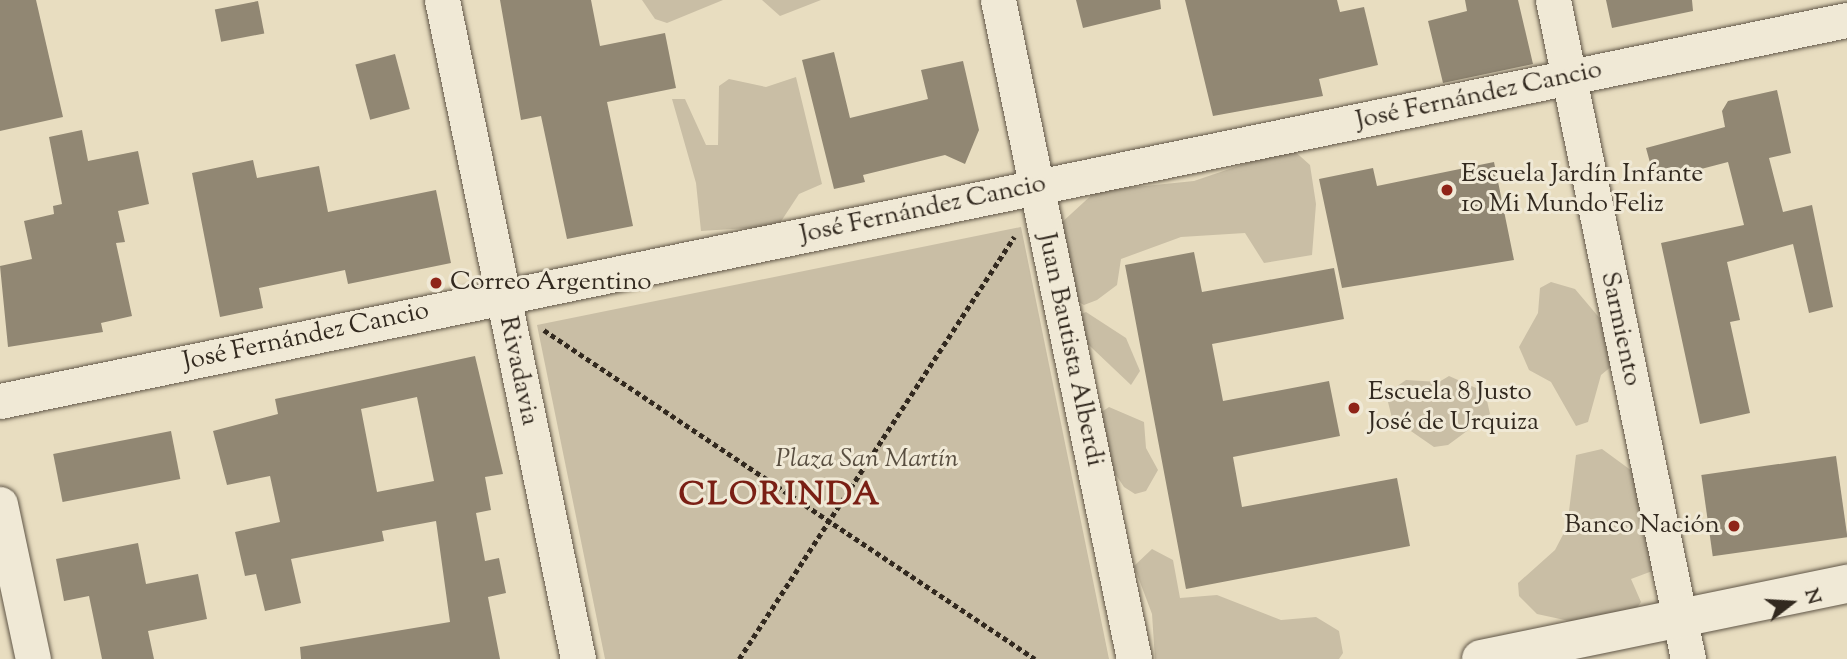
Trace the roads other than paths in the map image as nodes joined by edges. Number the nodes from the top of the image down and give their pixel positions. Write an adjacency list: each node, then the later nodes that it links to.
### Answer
1 (442, 0): 7 (street, Rivadavia)
2 (998, 0): 6 (street, Juan Bautista Alberdi)
3 (1553, 0): 5 (street, Sarmiento)
4 (1847, 20): 5 (street, José Fernández Cancio)
5 (1569, 77): 6 (street, José Fernández Cancio); 11 (street, Sarmiento)
6 (1037, 187): 7 (street, José Fernández Cancio); 14 (street, Juan Bautista Alberdi)
7 (503, 297): 8 (street, José Fernández Cancio); 13 (street, Rivadavia)
8 (0, 401)
9 (0, 503): 12 (street)
10 (1847, 584): 11 (main road)
11 (1679, 618): 15 (main road); 16 (street, Sarmiento)
12 (33, 659)
13 (578, 659)
14 (1134, 659)
15 (1481, 659)
16 (1688, 659)

